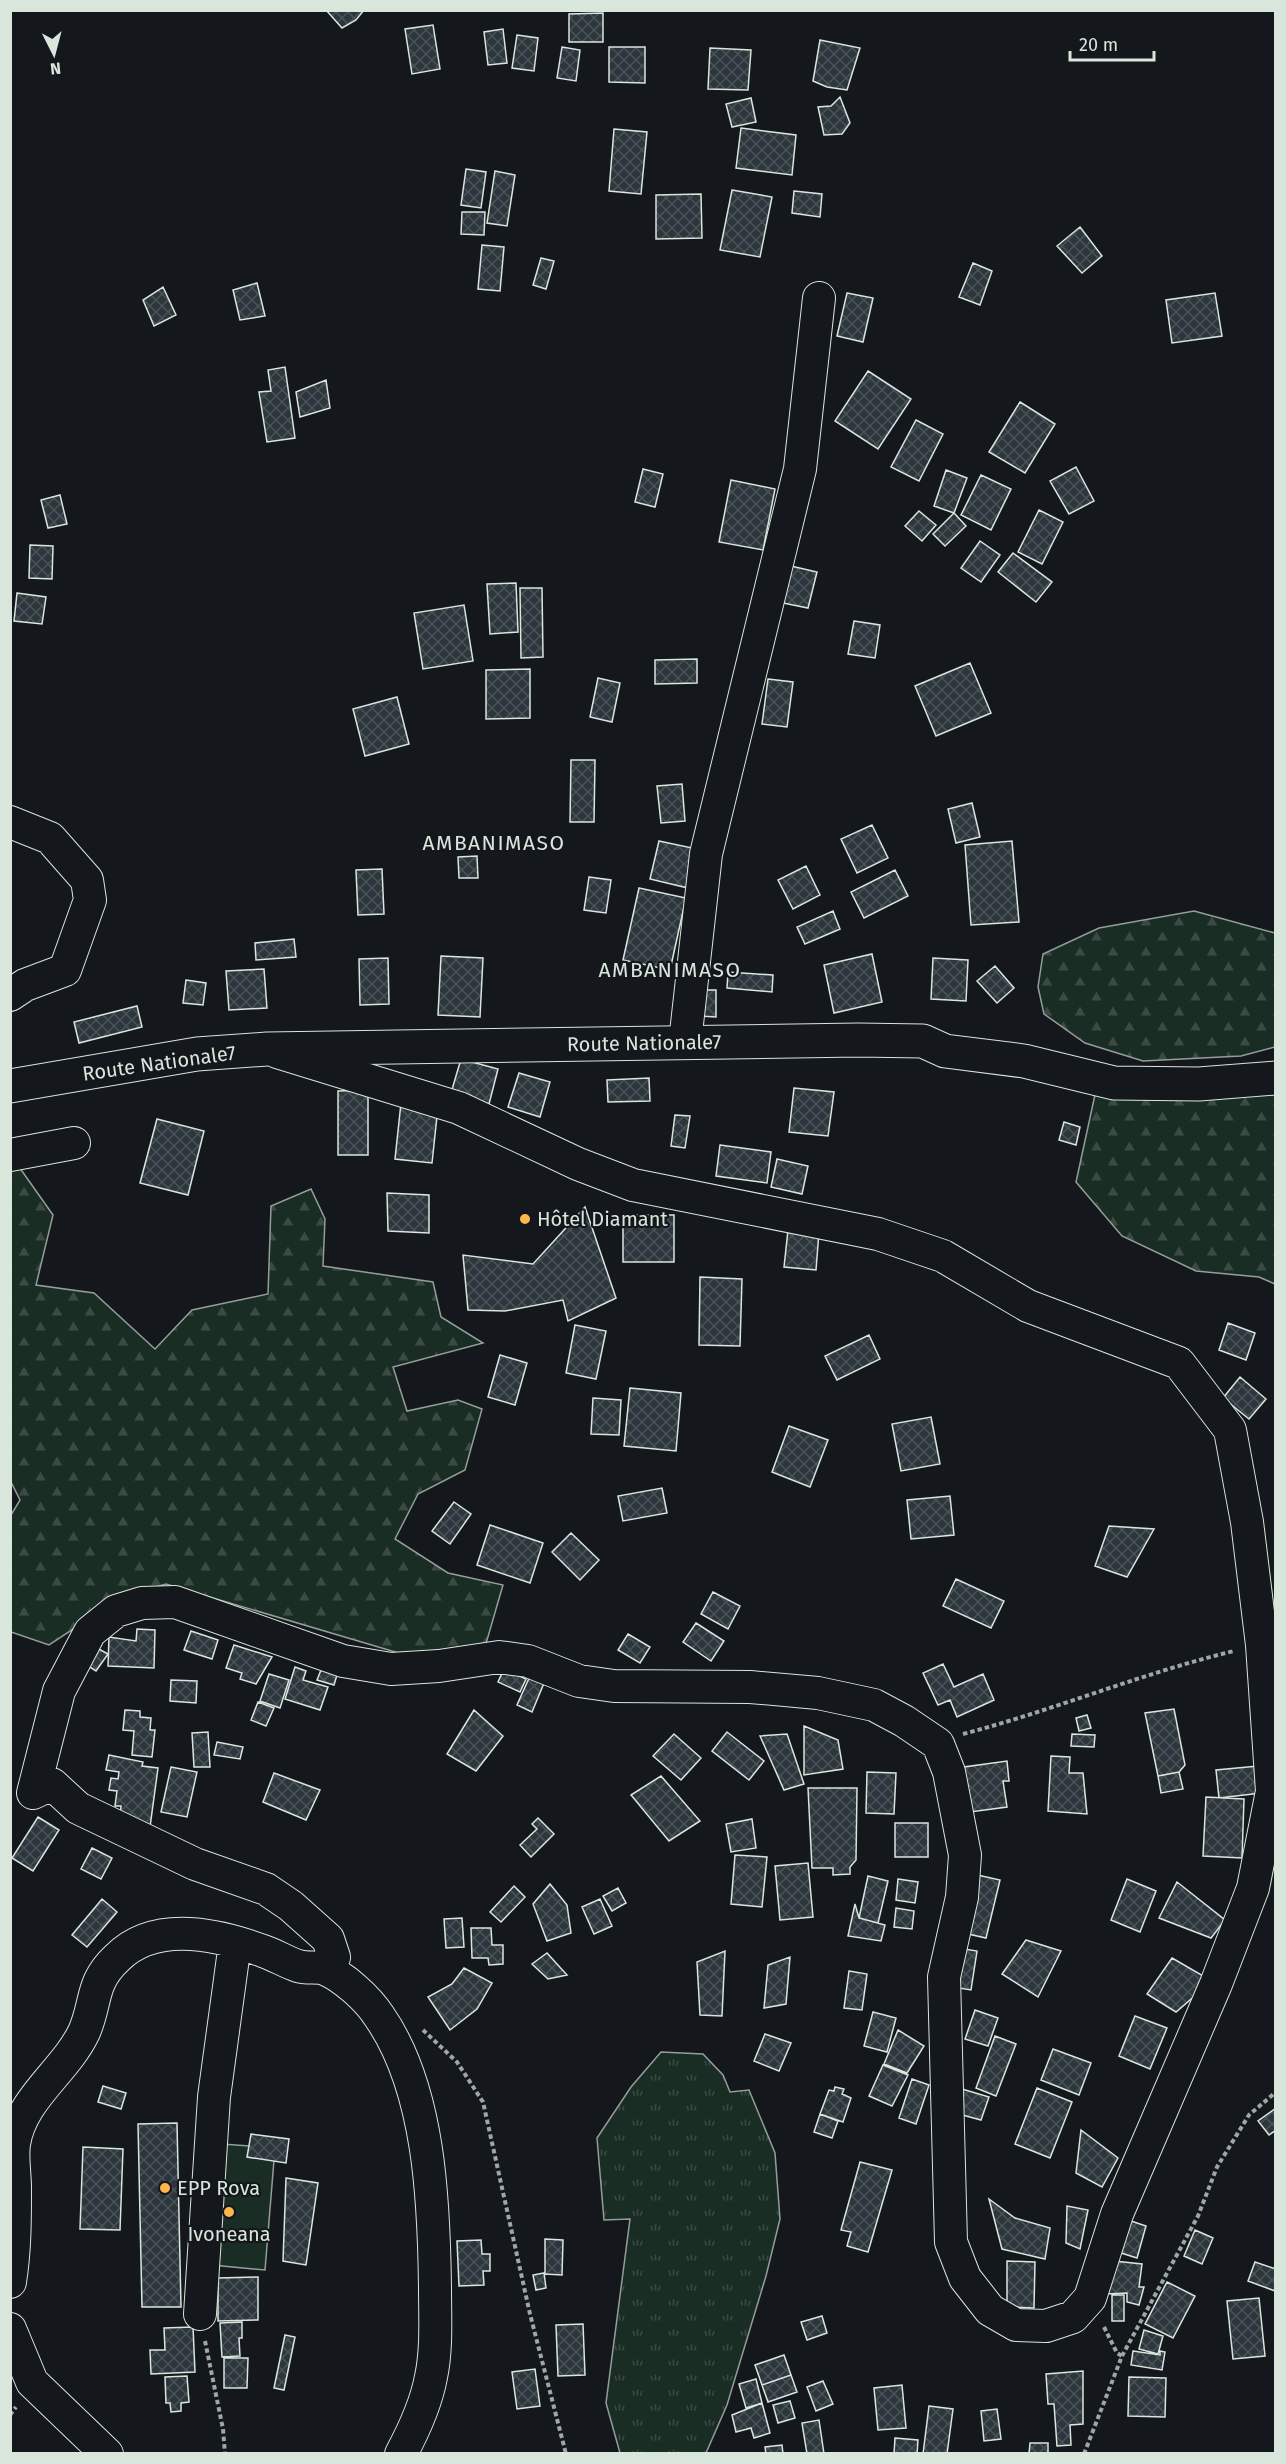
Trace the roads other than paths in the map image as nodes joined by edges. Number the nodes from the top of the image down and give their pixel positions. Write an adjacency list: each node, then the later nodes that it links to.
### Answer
1 (819, 298): 4 (street)
2 (10, 822): 3 (street)
3 (10, 995)
4 (685, 1042): 5 (main road, Route Nationale7); 6 (main road, Route Nationale7)
5 (267, 1049): 7 (main road, Route Nationale7); 11 (street)
6 (1275, 1078)
7 (10, 1086)
8 (74, 1143): 9 (street)
9 (10, 1155)
10 (235, 1942): 11 (street); 12 (street); 13 (street)
11 (324, 1968): 16 (street)
12 (10, 2282)
13 (200, 2314)
14 (10, 2329): 15 (street)
15 (107, 2454)
16 (401, 2454)

